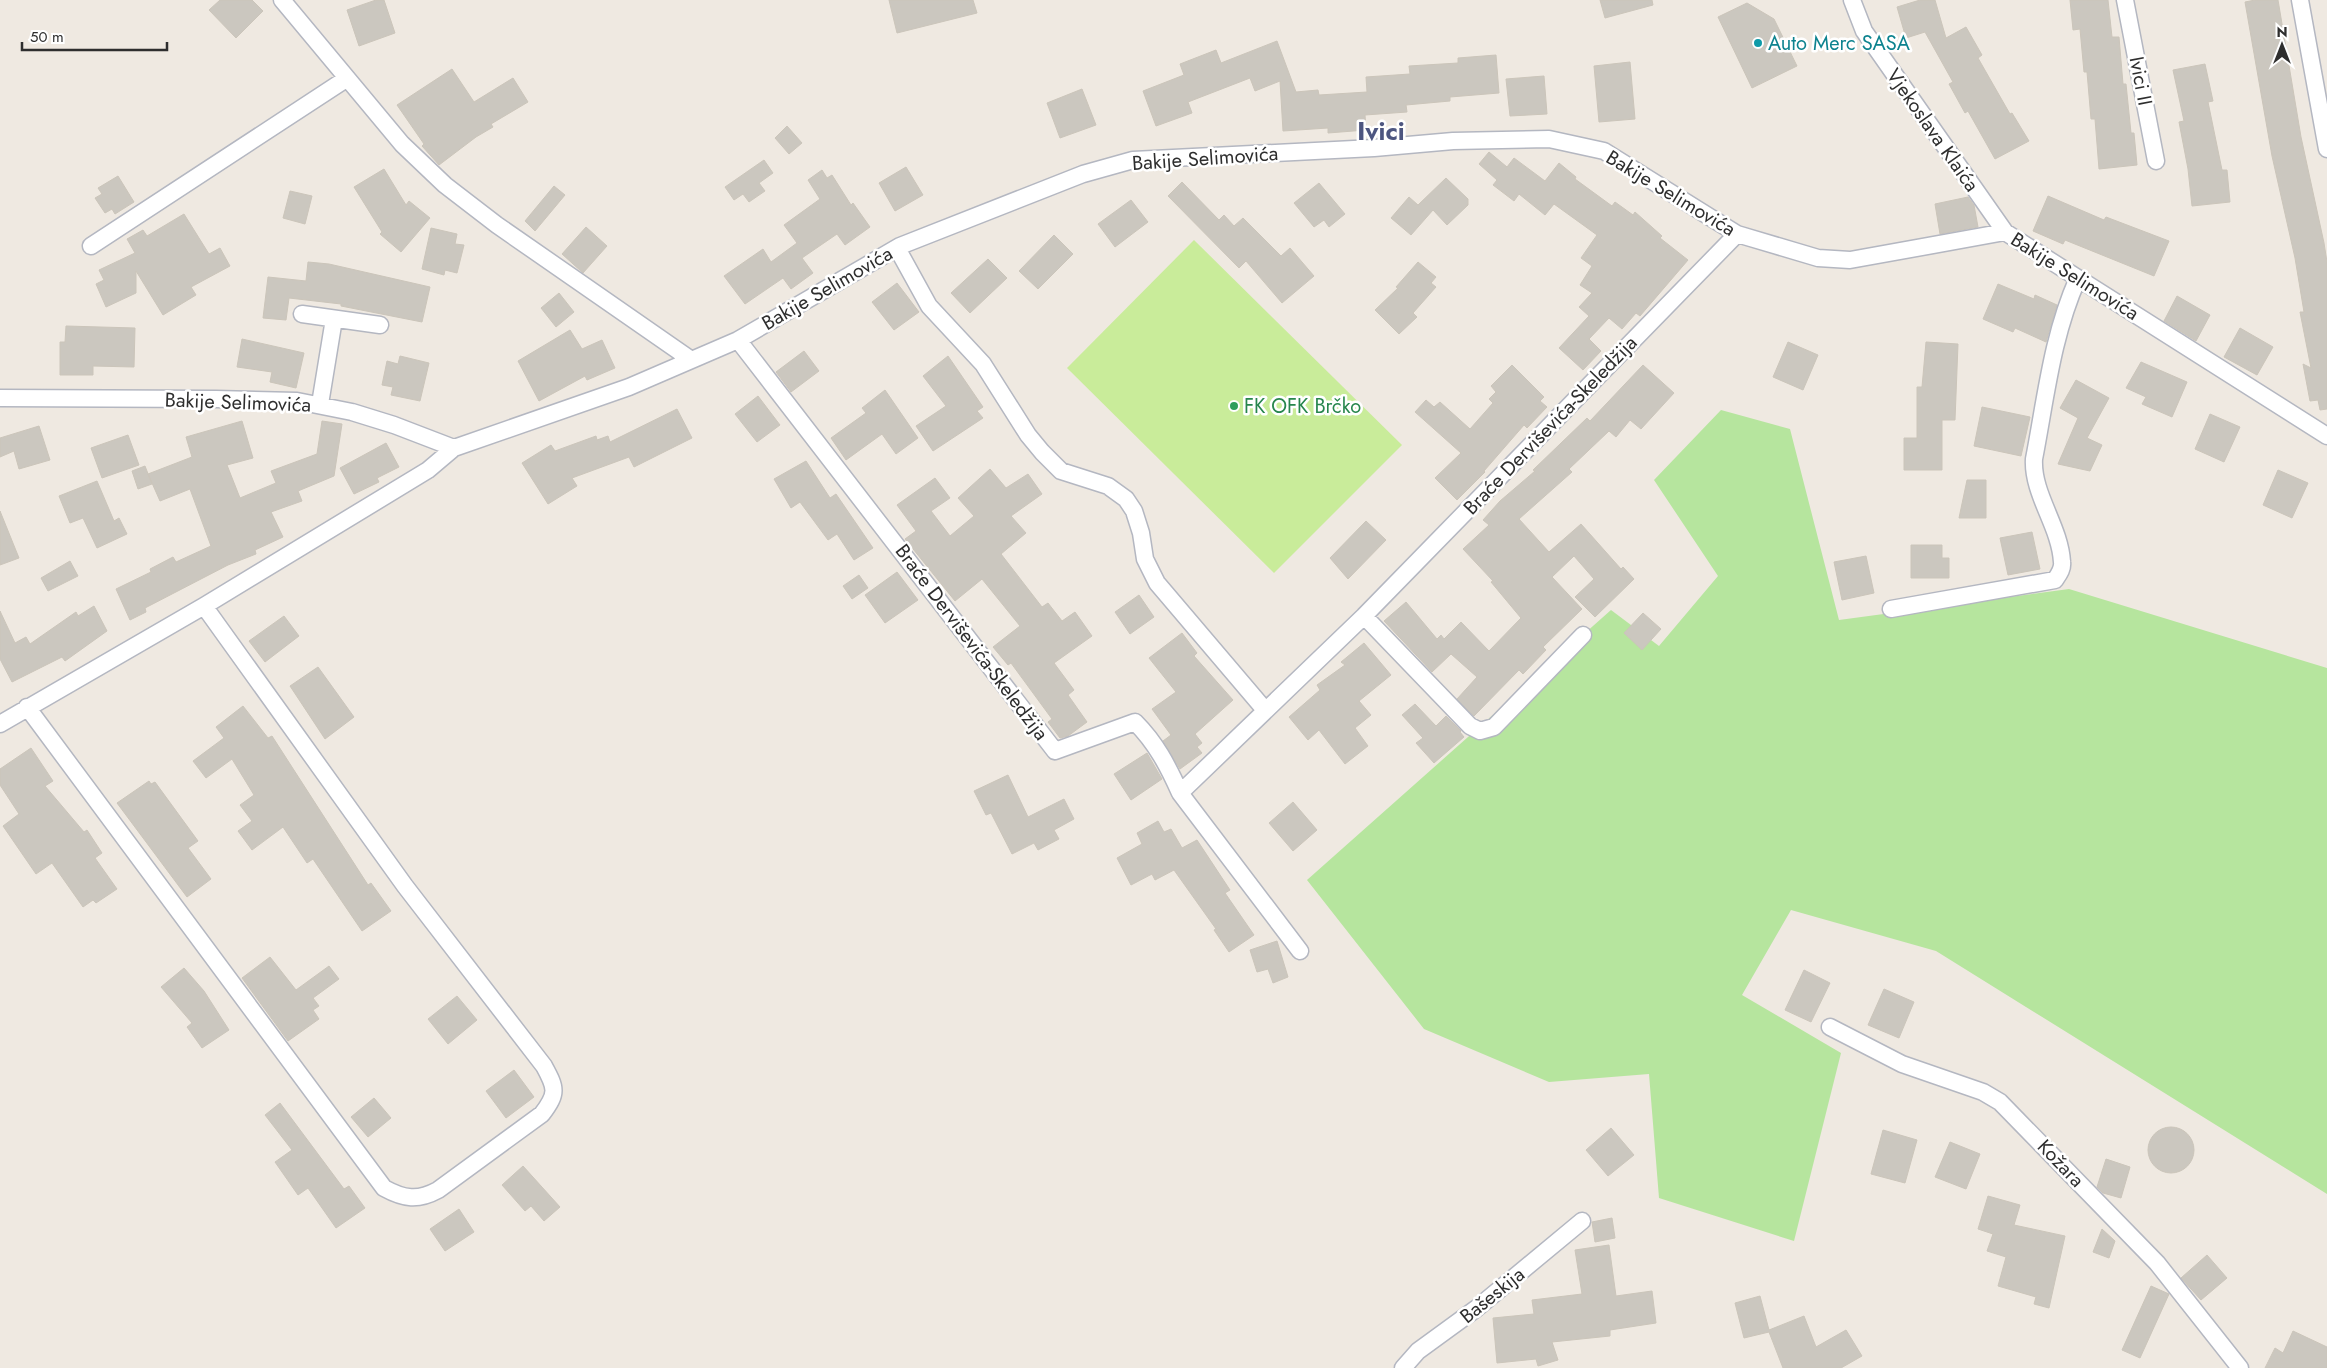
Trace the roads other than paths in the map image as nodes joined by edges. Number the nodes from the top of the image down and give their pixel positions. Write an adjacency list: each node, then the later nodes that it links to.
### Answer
1 (282, 0): 5 (street)
2 (1852, 0): 8 (street, Vjekoslava Klaića)
3 (2125, 0): 7 (street, Ivici II)
4 (2300, 0): 6 (street)
5 (346, 79): 10 (street); 17 (street)
6 (2327, 149)
7 (2156, 161)
8 (2005, 232): 9 (street, Bakije Selimovića); 12 (street, Bakije Selimovića)
9 (1737, 234): 11 (street, Bakije Selimovića); 24 (street, Braće Derviševića-Skeledžija)
10 (91, 246)
11 (897, 248): 16 (street, Bakije Selimovića); 27 (street)
12 (2078, 278): 20 (street, Bakije Selimovića); 23 (street)
13 (302, 314): 14 (street)
14 (334, 319): 15 (street); 19 (street)
15 (380, 325)
16 (738, 340): 17 (street, Bakije Selimovića); 29 (street, Braće Derviševića-Skeledžija)
17 (690, 359): 21 (street, Bakije Selimovića)
18 (0, 398): 19 (street, Bakije Selimovića)
19 (320, 404): 21 (street, Bakije Selimovića)
20 (2327, 436)
21 (454, 448): 22 (street)
22 (204, 606): 26 (street); 26 (street)
23 (1891, 609)
24 (1364, 616): 25 (street); 27 (street, Braće Derviševića-Skeledžija)
25 (1582, 635)
26 (27, 707): 28 (street)
27 (1265, 710): 29 (street, Braće Derviševića-Skeledžija)
28 (0, 724)
29 (1180, 793): 30 (street)
30 (1300, 951)
31 (1830, 1027): 34 (street, Kožara)
32 (1582, 1221): 33 (street, Bašeskija)
33 (1403, 1368)
34 (2240, 1368)

